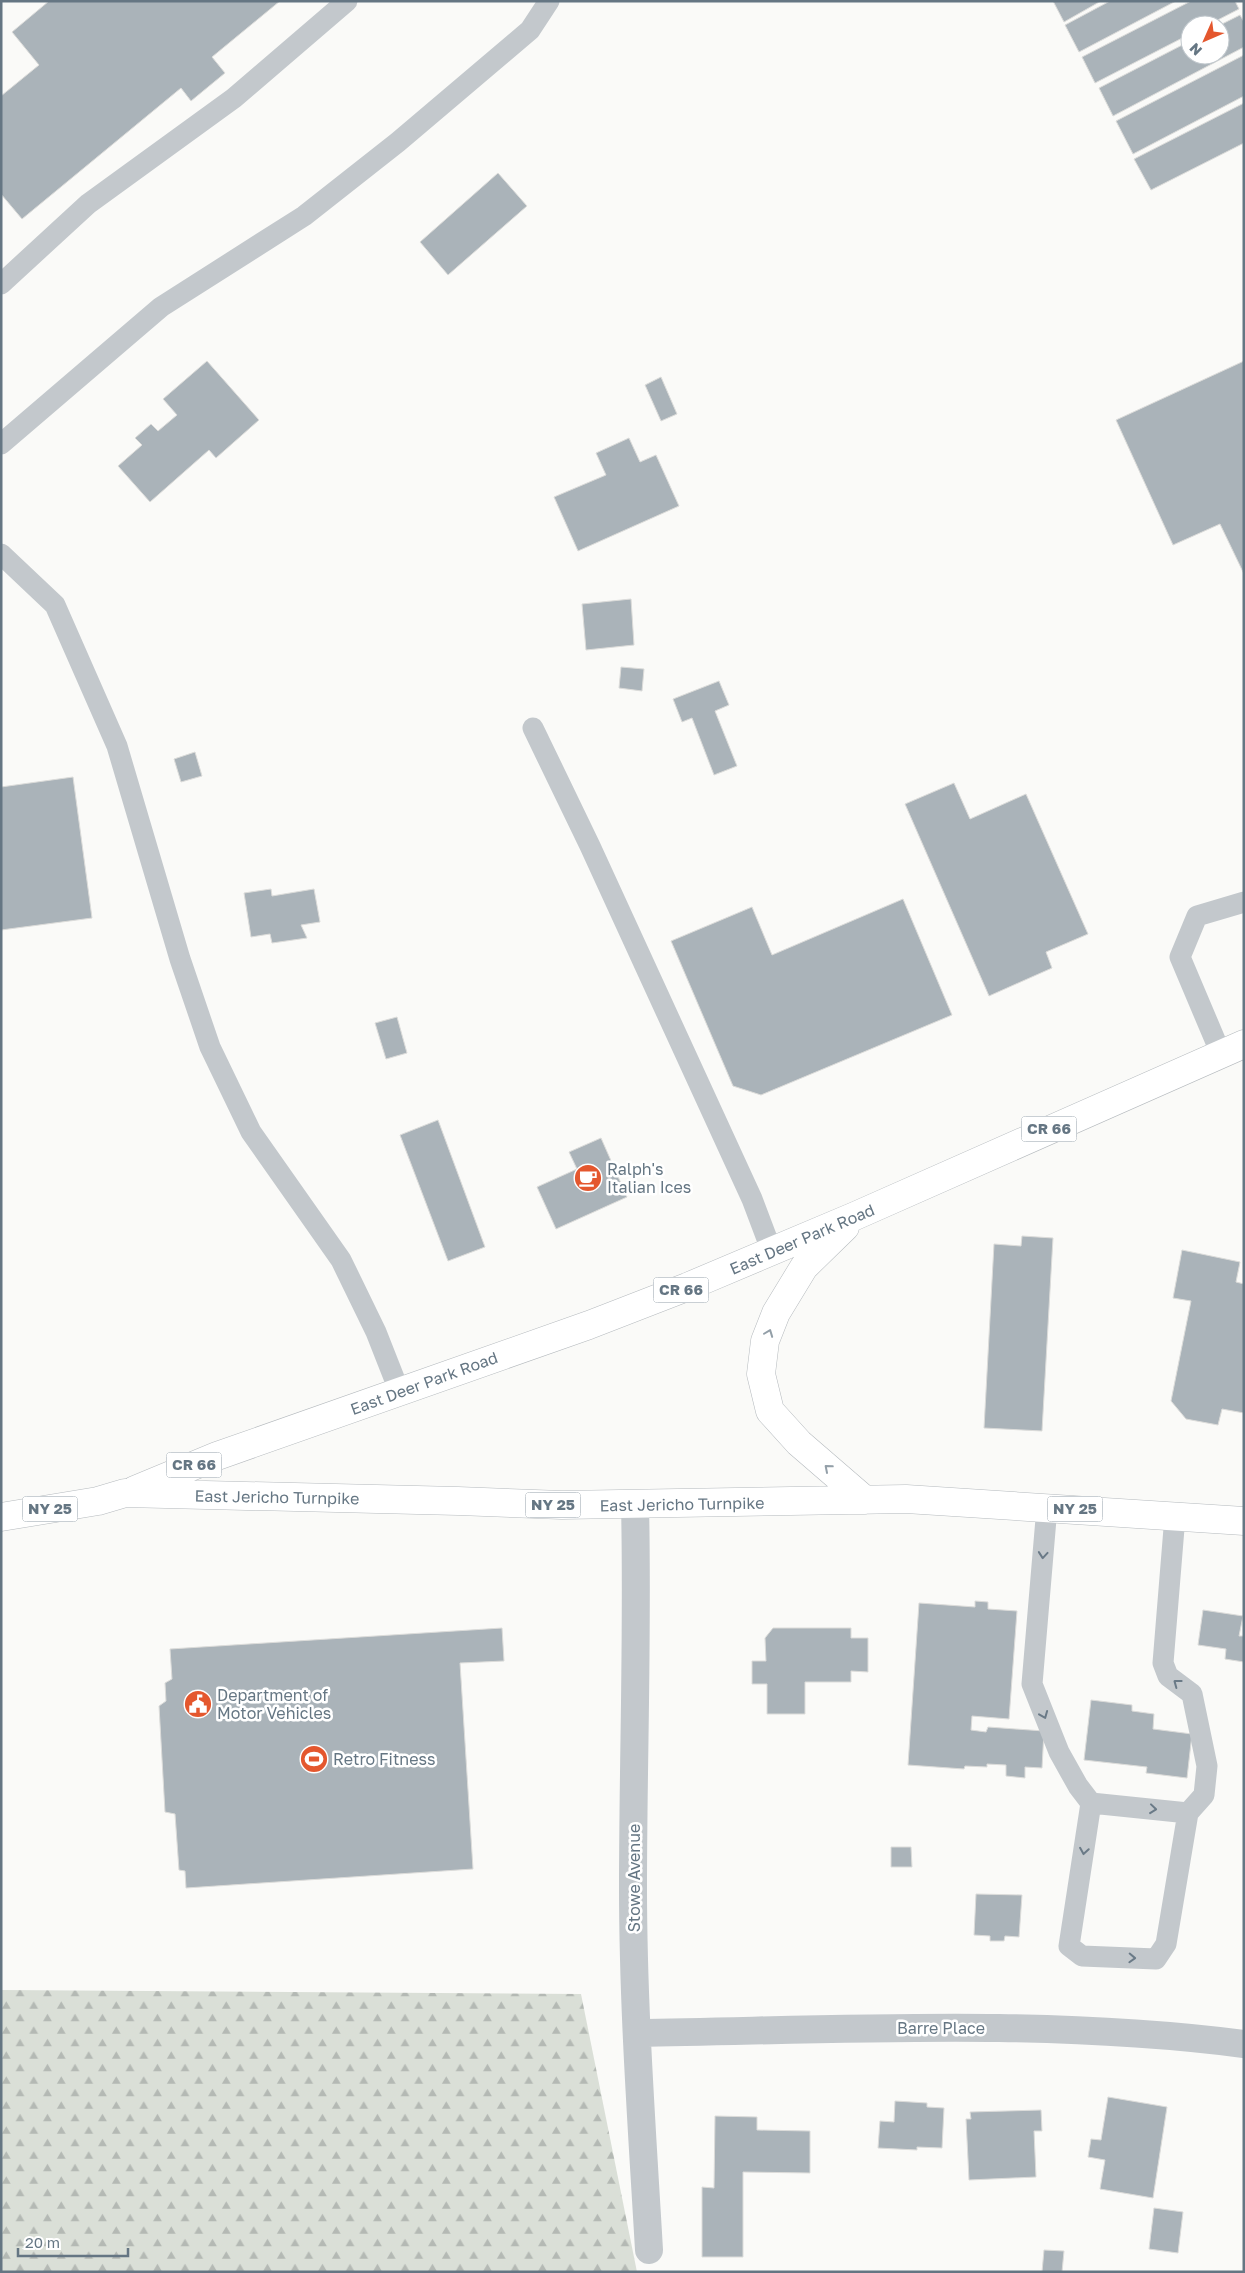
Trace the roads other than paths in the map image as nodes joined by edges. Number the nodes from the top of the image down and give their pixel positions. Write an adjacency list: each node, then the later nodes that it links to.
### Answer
1 (347, 1): 3 (lane)
2 (549, 1): 4 (lane)
3 (1, 284)
4 (1, 444)
5 (1, 554): 11 (lane)
6 (533, 728): 10 (lane)
7 (1244, 902): 8 (lane)
8 (1233, 1049): 9 (main road, East Deer Park Road / CR 66)
9 (855, 1216): 10 (main road, East Deer Park Road / CR 66); 13 (main road, one-way to 9)
10 (772, 1252): 11 (main road, East Deer Park Road / CR 66)
11 (400, 1392): 12 (main road, East Deer Park Road / CR 66)
12 (126, 1493): 14 (main road, East Jericho Turnpike / NY 25); 17 (main road, East Jericho Turnpike / NY 25)
13 (865, 1500): 14 (main road, East Jericho Turnpike / NY 25); 15 (main road, East Jericho Turnpike / NY 25)
14 (635, 1505): 21 (street, Stowe Avenue)
15 (1047, 1507): 16 (main road, East Jericho Turnpike / NY 25); 19 (lane, one-way to 19)
16 (1175, 1516): 18 (main road, East Jericho Turnpike / NY 25); 20 (lane, one-way to 16)
17 (1, 1518)
18 (1244, 1521)
19 (1091, 1803): 20 (lane, one-way to 20); 20 (lane, one-way to 20)
20 (1188, 1813)
21 (637, 2033): 22 (street, Barre Place); 23 (street, Stowe Avenue)
22 (1244, 2044)
23 (649, 2250)

